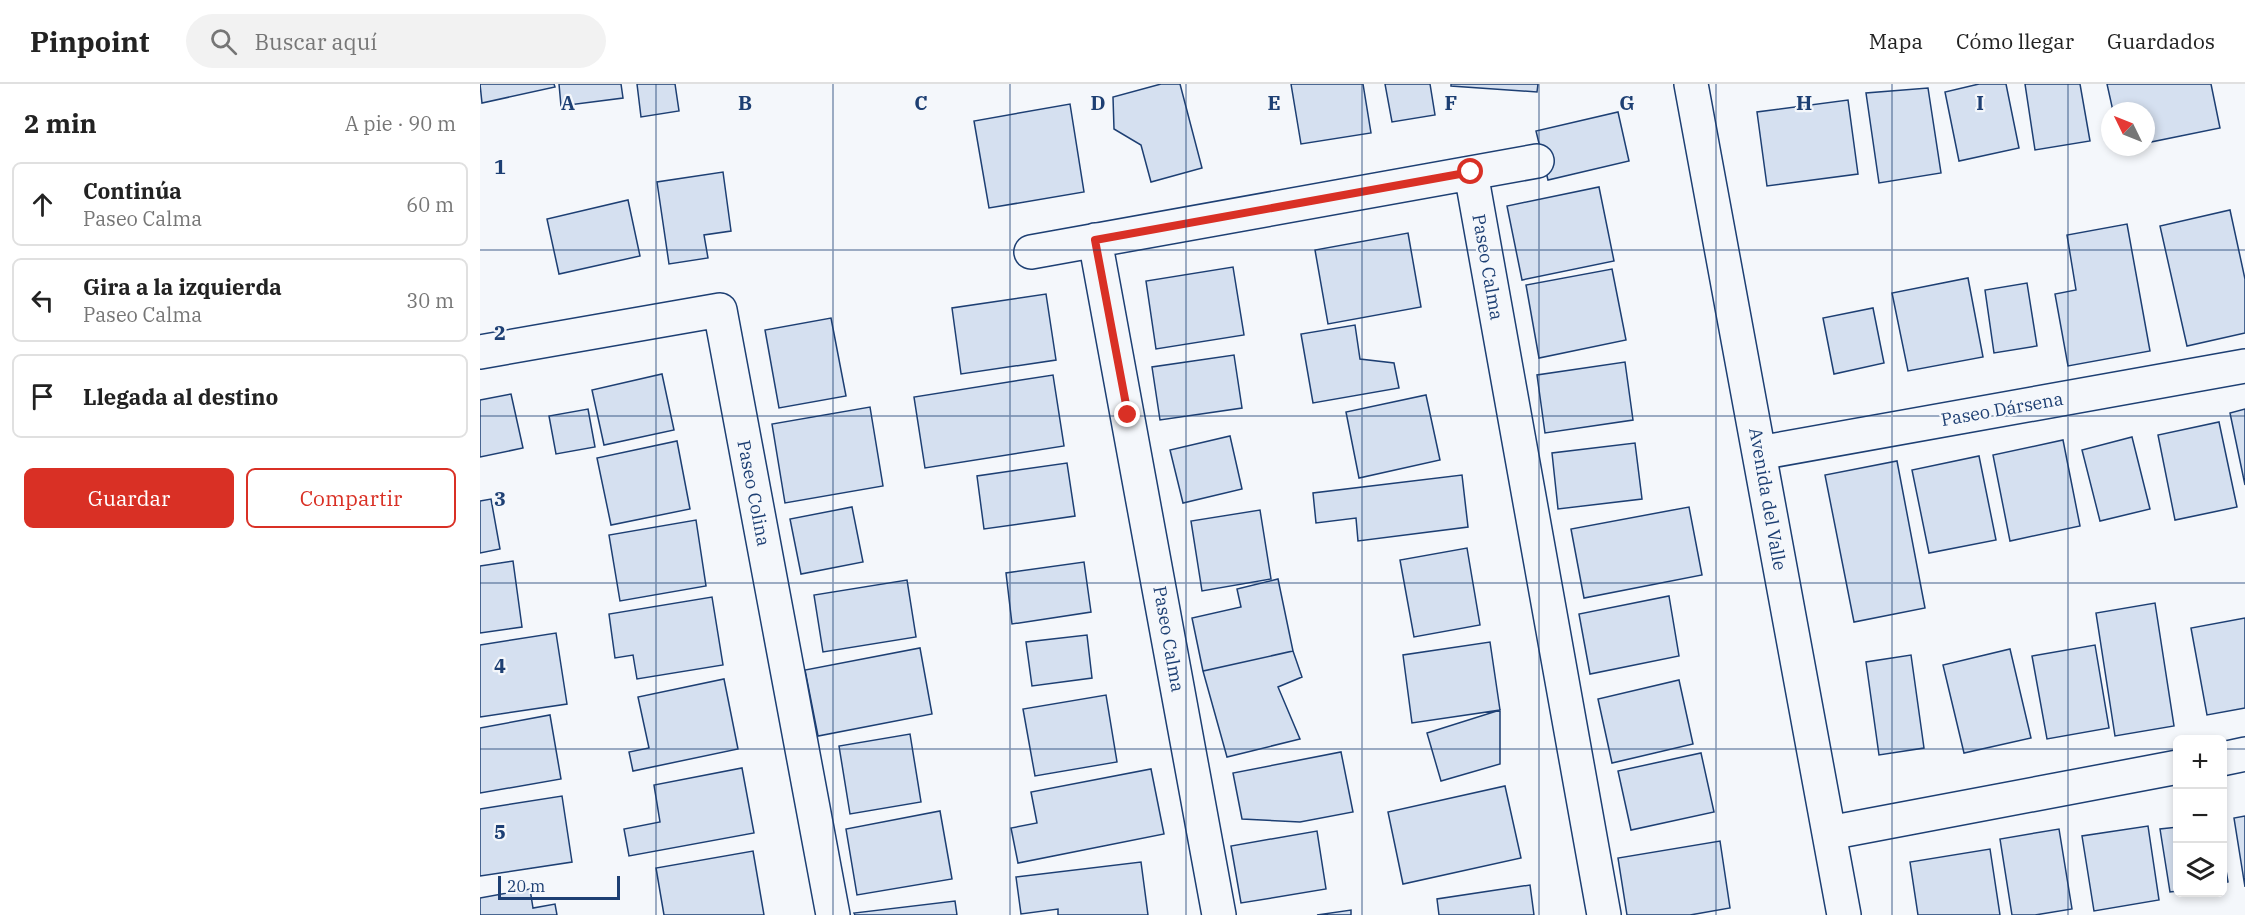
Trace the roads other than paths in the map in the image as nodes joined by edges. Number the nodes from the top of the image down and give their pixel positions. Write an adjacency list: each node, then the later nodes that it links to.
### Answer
1 (1696, 85): 8 (street, Avenida del Valle)
2 (1537, 161): 3 (street)
3 (1471, 172): 4 (street); 15 (street, Paseo Calma)
4 (1095, 240): 5 (street); 14 (street, Paseo Calma)
5 (1031, 252)
6 (480, 352): 13 (street, Paseo Colina)
7 (2245, 366): 8 (street, Paseo Dársena)
8 (1759, 453): 12 (street, Avenida del Valle)
9 (2245, 754): 10 (street)
10 (2227, 758)
11 (2173, 768): 12 (street)
12 (1829, 833): 16 (street, Avenida del Valle)
13 (832, 915)
14 (1219, 915)
15 (1604, 915)
16 (1844, 915)

